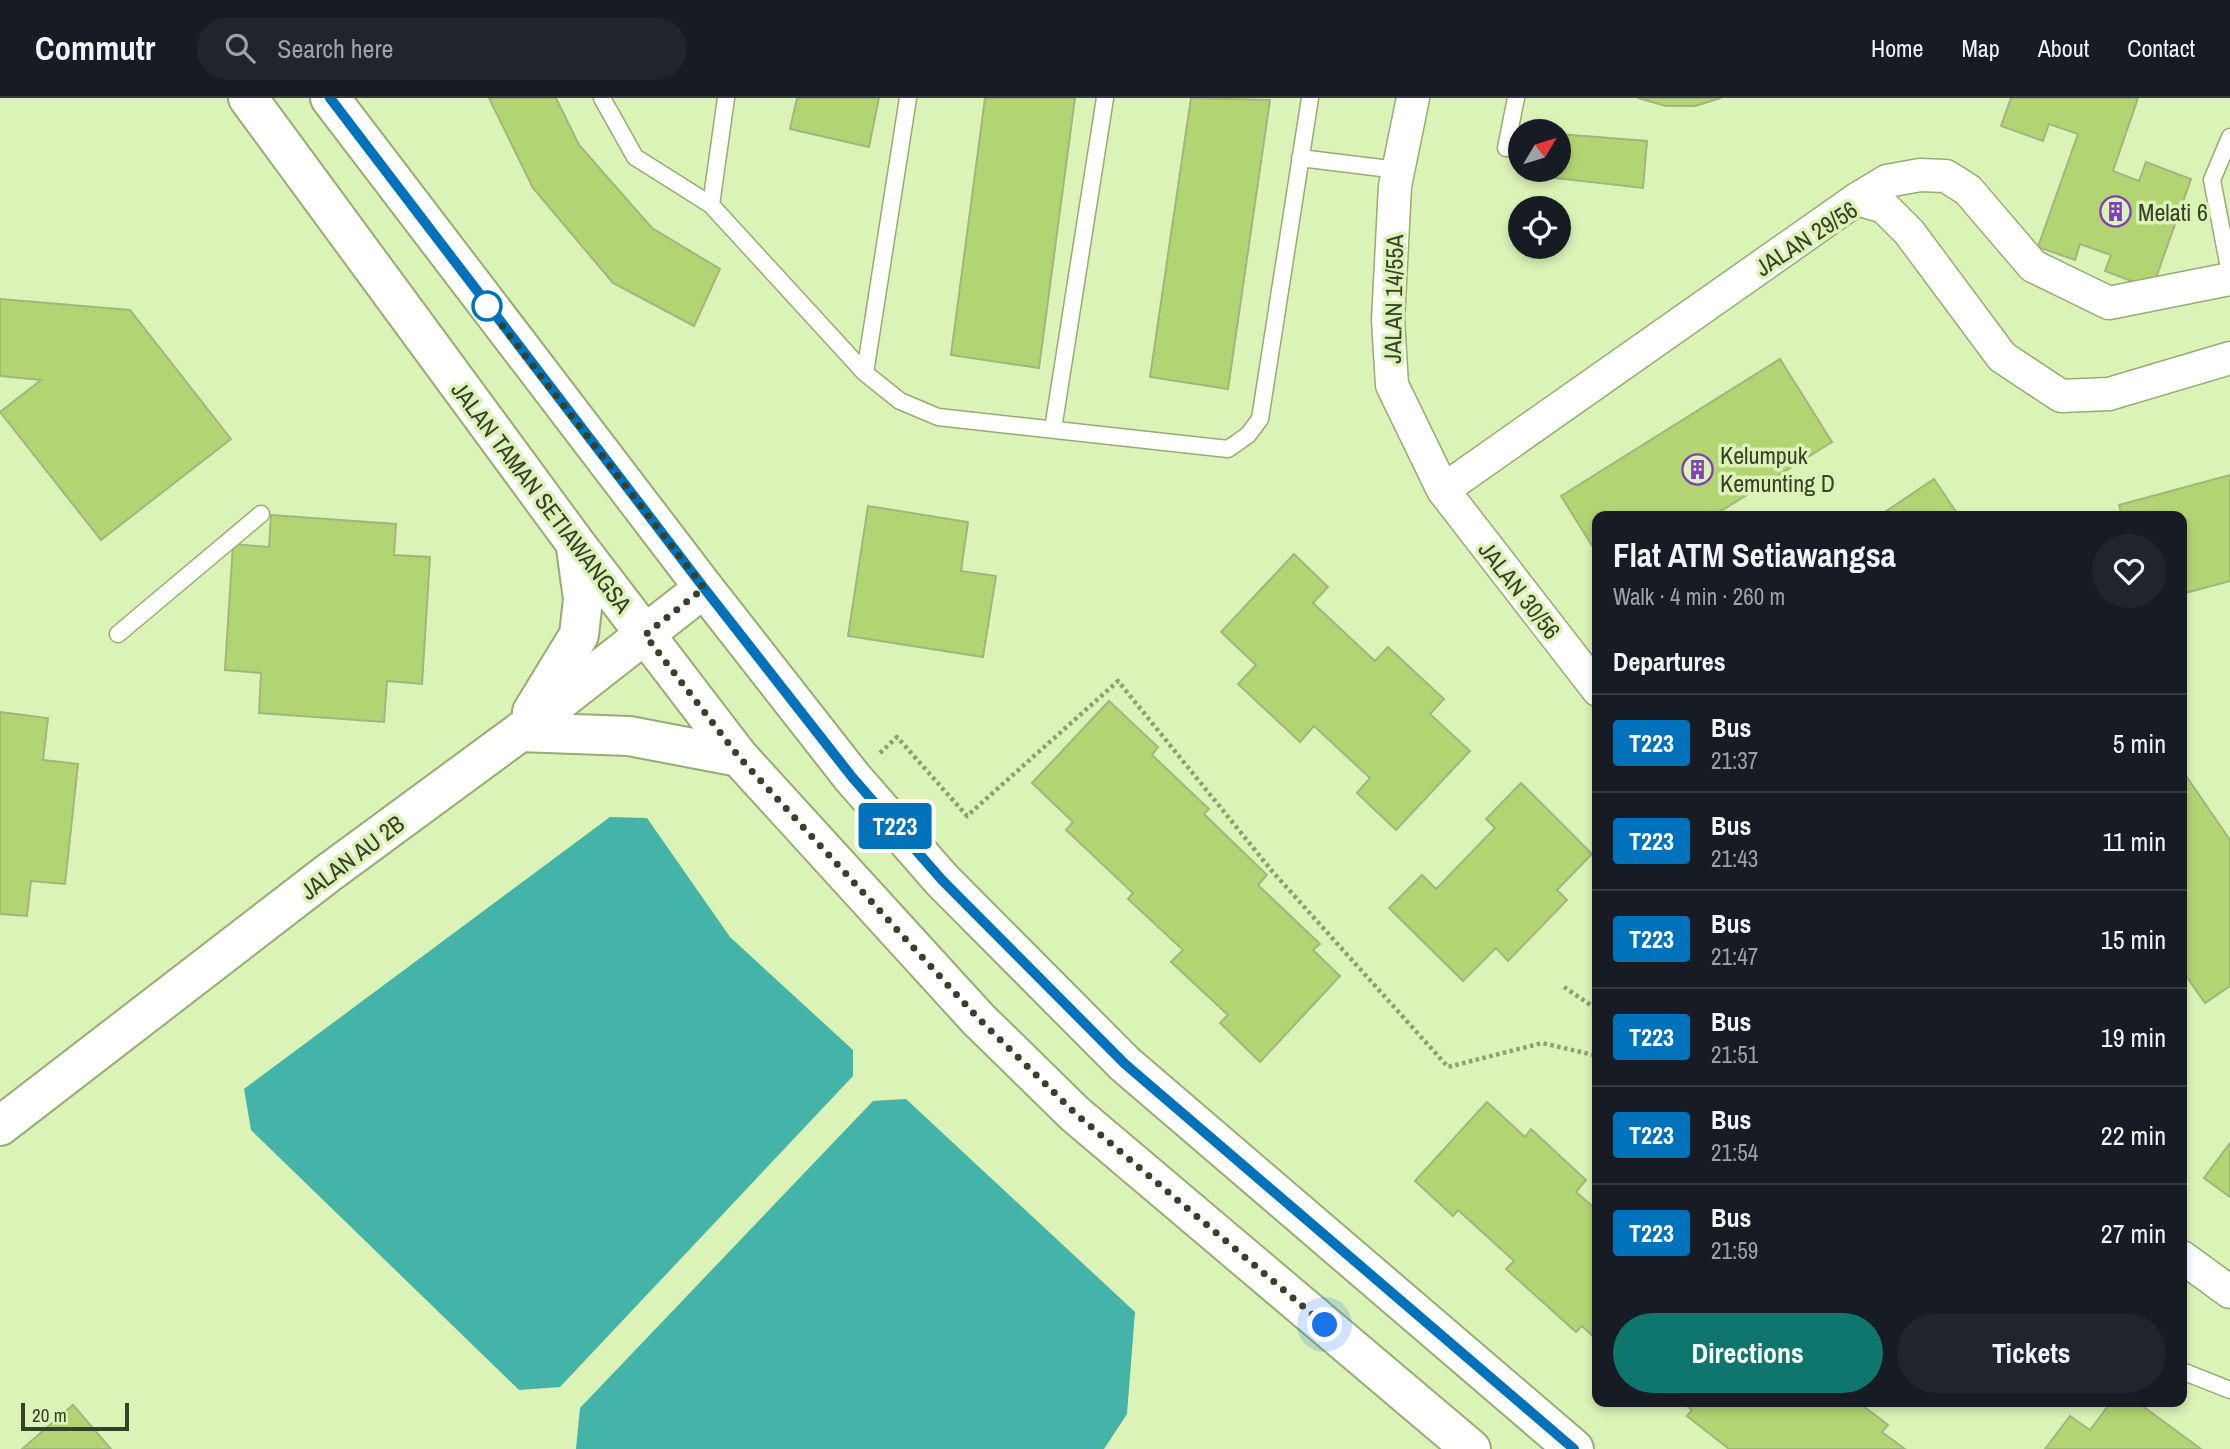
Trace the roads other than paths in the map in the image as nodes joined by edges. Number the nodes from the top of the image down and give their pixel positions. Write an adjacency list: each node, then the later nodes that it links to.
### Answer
1 (248, 98): 23 (main road, JALAN TAMAN SETIAWANGSA)
2 (330, 98): 24 (main road)
3 (602, 98): 15 (lane)
4 (726, 98): 15 (lane)
5 (908, 98): 19 (lane)
6 (1105, 98): 20 (lane)
7 (1310, 98): 12 (lane)
8 (1412, 98): 13 (street, JALAN 14/55A)
9 (1516, 98): 11 (lane)
10 (2230, 138): 16 (lane)
11 (1506, 148)
12 (1300, 158): 13 (lane); 20 (lane)
13 (1398, 170): 21 (street, JALAN 14/55A)
14 (1857, 199): 17 (street); 18 (street, JALAN 29/56); 21 (street, JALAN 29/56)
15 (711, 205): 19 (lane)
16 (2230, 273)
17 (2230, 279)
18 (2230, 358)
19 (865, 373): 20 (lane)
20 (1053, 429)
21 (1443, 490): 27 (street, JALAN 30/56)
22 (261, 514): 25 (lane)
23 (576, 544): 26 (main road, JALAN TAMAN SETIAWANGSA); 28 (main road)
24 (704, 588): 26 (main road, JALAN AU 2B); 36 (main road)
25 (118, 634)
26 (645, 635): 28 (main road, JALAN AU 2B); 29 (main road, JALAN TAMAN SETIAWANGSA)
27 (1592, 682)
28 (520, 732): 29 (main road); 30 (main road, JALAN AU 2B)
29 (739, 757): 35 (main road, JALAN TAMAN SETIAWANGSA)
30 (0, 1126)
31 (2187, 1261): 32 (street)
32 (2230, 1292)
33 (2187, 1373): 34 (lane)
34 (2230, 1390)
35 (1471, 1449)
36 (1574, 1449)

